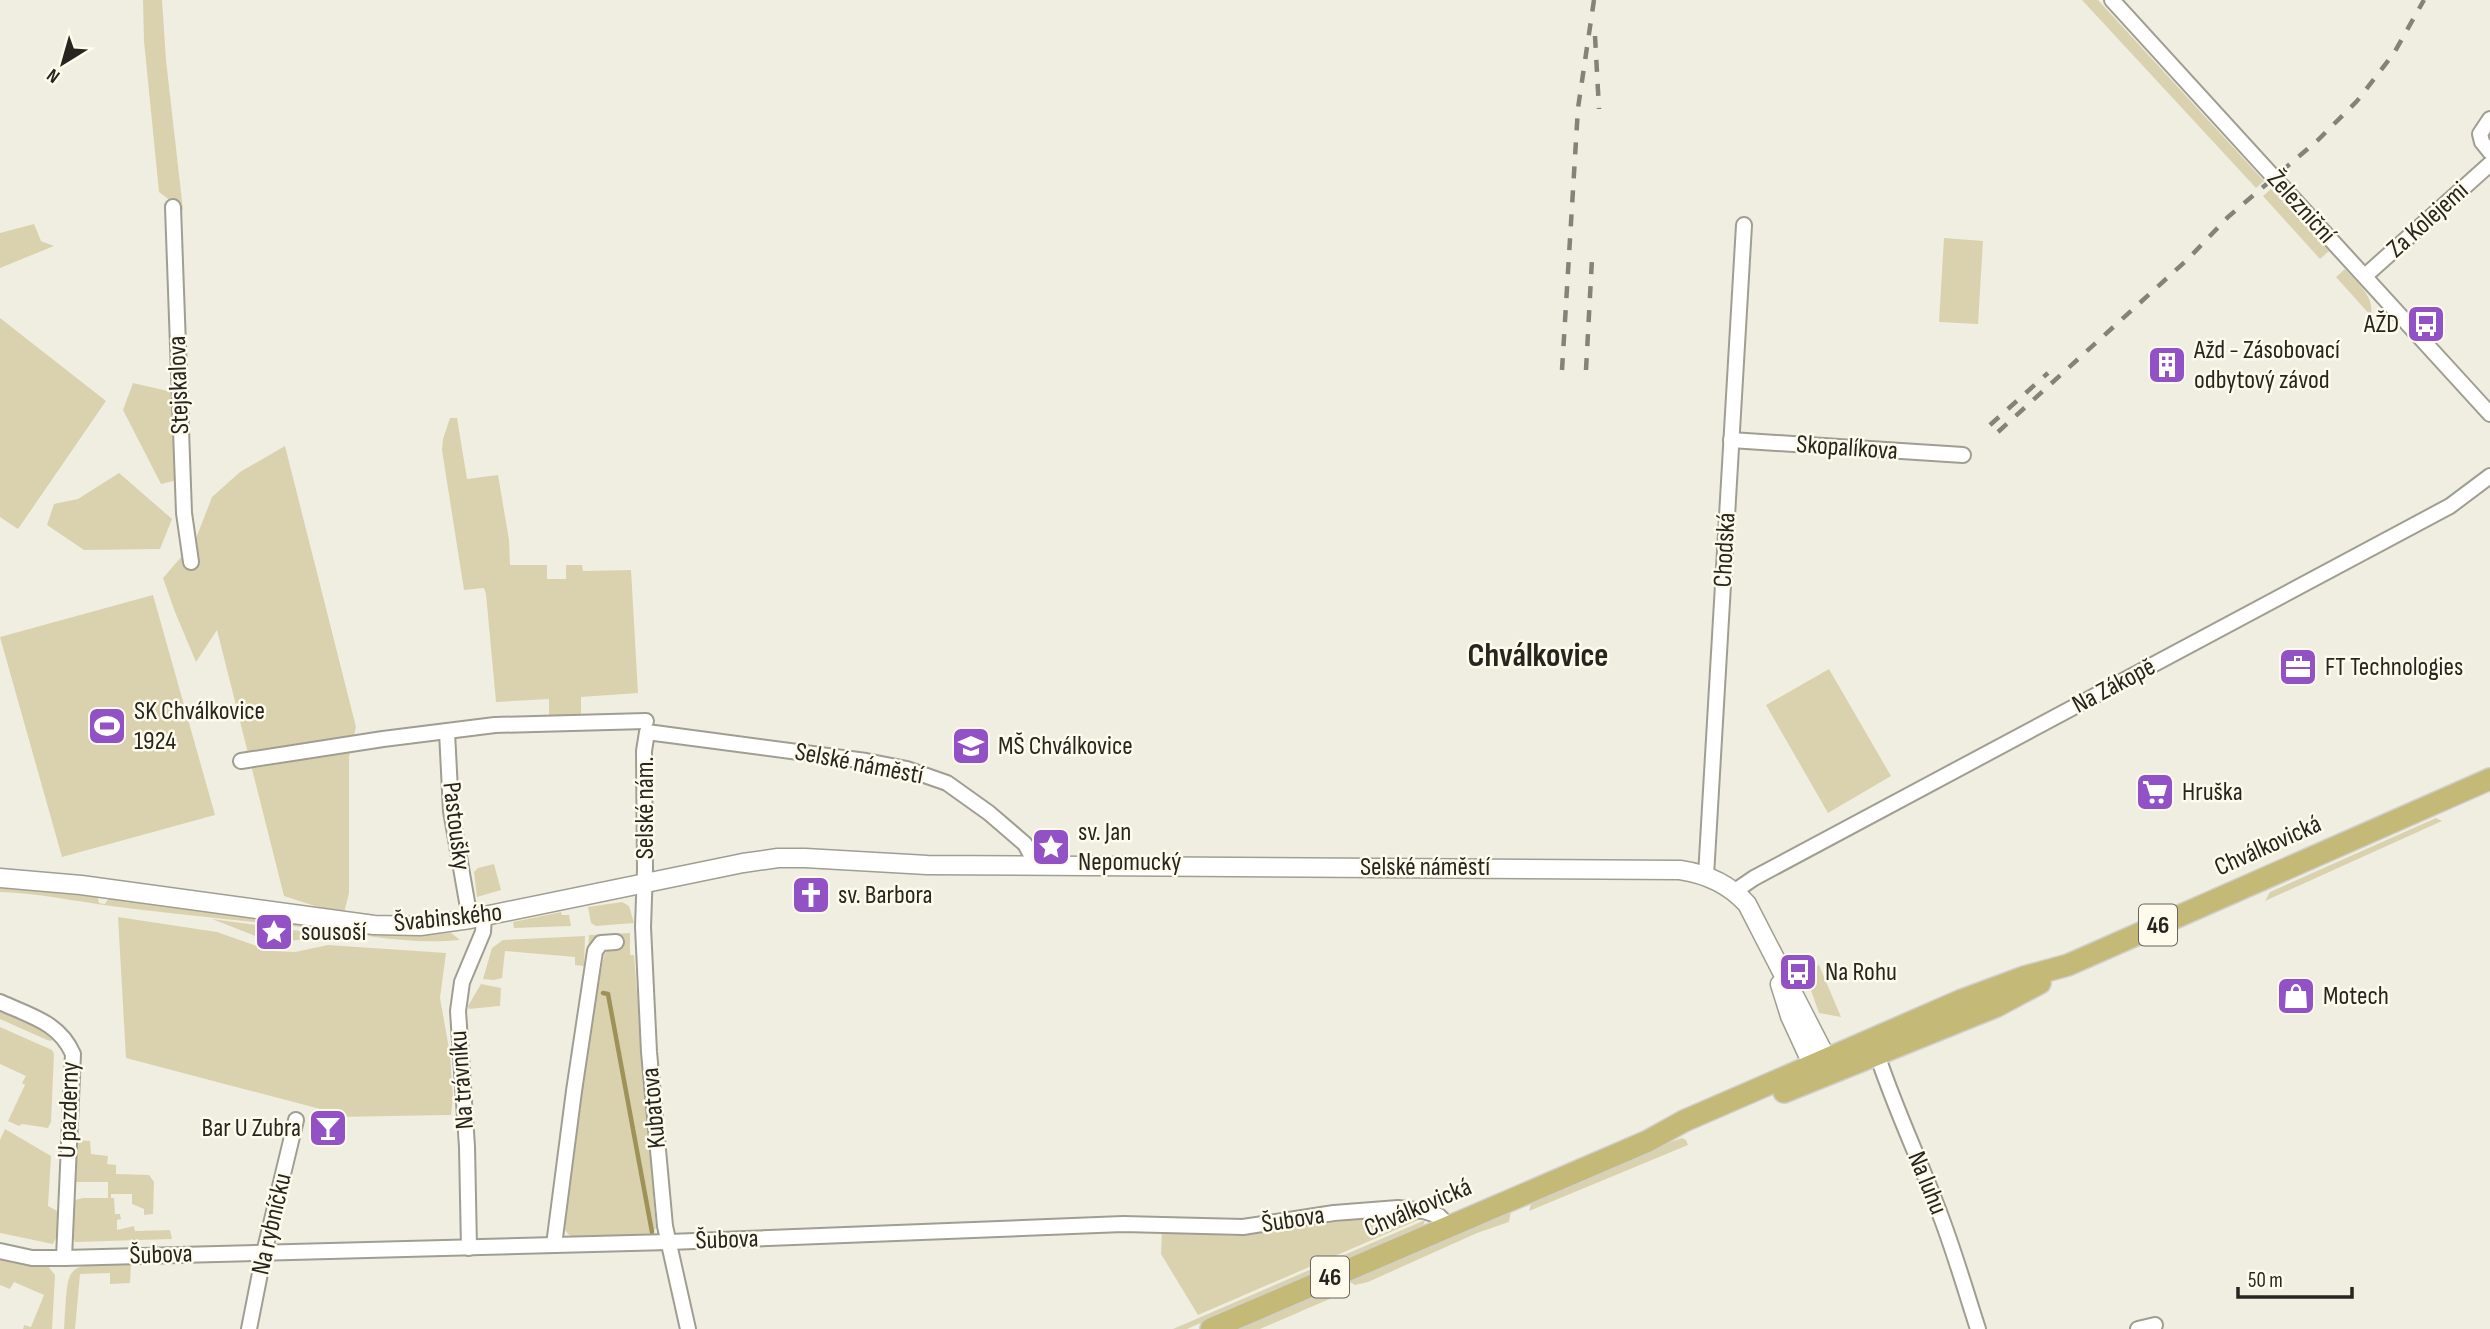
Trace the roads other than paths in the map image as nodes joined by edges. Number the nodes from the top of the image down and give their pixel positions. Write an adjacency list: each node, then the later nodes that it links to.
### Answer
1 (2112, 0): 7 (street, Železniční)
2 (2490, 119): 3 (street)
3 (2490, 152)
4 (2490, 164): 7 (street, Za Kolejemi)
5 (173, 208): 12 (street, Stejskalova)
6 (1744, 225): 9 (street, Chodská)
7 (2365, 276): 8 (street, Železniční)
8 (2490, 414)
9 (1731, 440): 10 (street, Skopalíkova); 18 (street, Chodská)
10 (1963, 455)
11 (2490, 476): 21 (street, Na Zákopě)
12 (191, 562)
13 (646, 726): 14 (street, Selské náměstí); 17 (street, Selské náměstí); 20 (street, Selské nám.)
14 (447, 732): 15 (street, Selské náměstí); 22 (street, Pastoušky)
15 (241, 761)
16 (2490, 779): 25 (main road, Chválkovická / 46)
17 (1037, 866): 18 (street, Selské náměstí); 20 (street, Selské náměstí)
18 (1706, 876): 21 (street, Selské náměstí)
19 (0, 878): 22 (street, Švabinského)
20 (645, 884): 22 (street, Švabinského); 29 (street, Kubatova)
21 (1735, 891): 26 (street, Selské náměstí)
22 (477, 918): 31 (street, Na trávníku)
23 (617, 942): 30 (street)
24 (0, 1002): 34 (street, U pazderny)
25 (1875, 1047): 26 (main road, Chválkovická); 39 (street, Na luhu)
26 (1823, 1069): 28 (main road, Chválkovická / 46)
27 (296, 1120): 33 (street, Na rybníčku)
28 (1448, 1226): 29 (street, Šubova); 38 (main road, Chválkovická / 46)
29 (669, 1242): 30 (street, Šubova); 37 (street, Kubatova)
30 (554, 1245): 31 (street, Šubova)
31 (470, 1248): 33 (street, Šubova)
32 (0, 1251): 34 (street, Šubova)
33 (264, 1253): 34 (street, Šubova); 36 (street, Na rybníčku)
34 (64, 1258)
35 (2155, 1325): 40 (street)
36 (249, 1329)
37 (688, 1329)
38 (1211, 1329)
39 (1978, 1329)
40 (2137, 1329)

